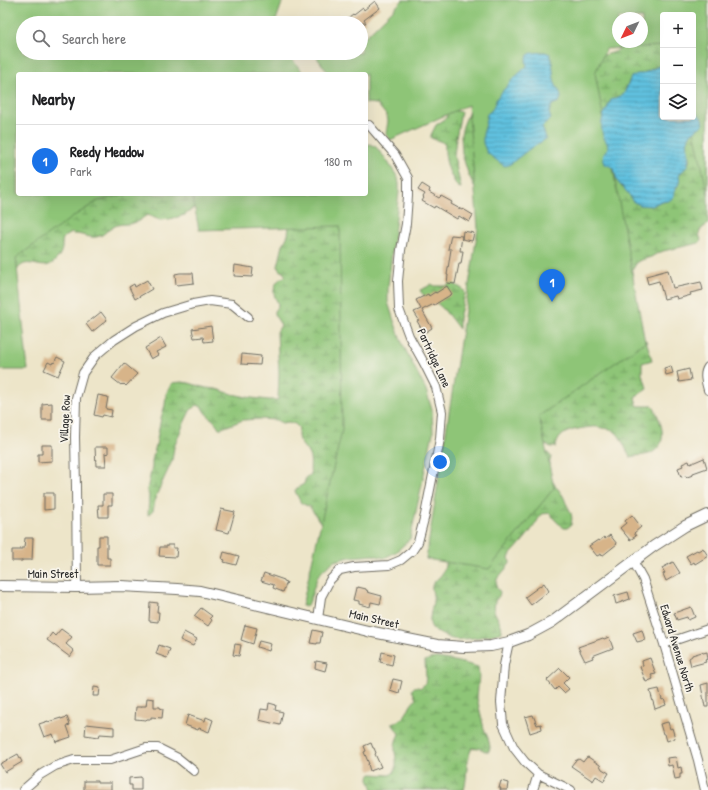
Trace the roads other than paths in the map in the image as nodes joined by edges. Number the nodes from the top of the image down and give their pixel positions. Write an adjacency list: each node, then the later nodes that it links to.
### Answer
1 (369, 125): 9 (street, Partridge Lane)
2 (248, 317): 8 (street, Village Row)
3 (708, 367): 4 (street)
4 (708, 390)
5 (708, 515): 6 (street, Main Street)
6 (634, 561): 11 (street, Main Street); 12 (street, Edward Avenue North)
7 (0, 586): 8 (street, Main Street)
8 (77, 587): 9 (street, Main Street)
9 (318, 619): 11 (street, Main Street)
10 (708, 629): 12 (street)
11 (509, 642): 14 (street)
12 (664, 644): 18 (street, Edward Avenue North)
13 (194, 771): 15 (street)
14 (538, 774): 16 (street); 17 (street)
15 (23, 790)
16 (533, 790)
17 (571, 790)
18 (705, 790)

